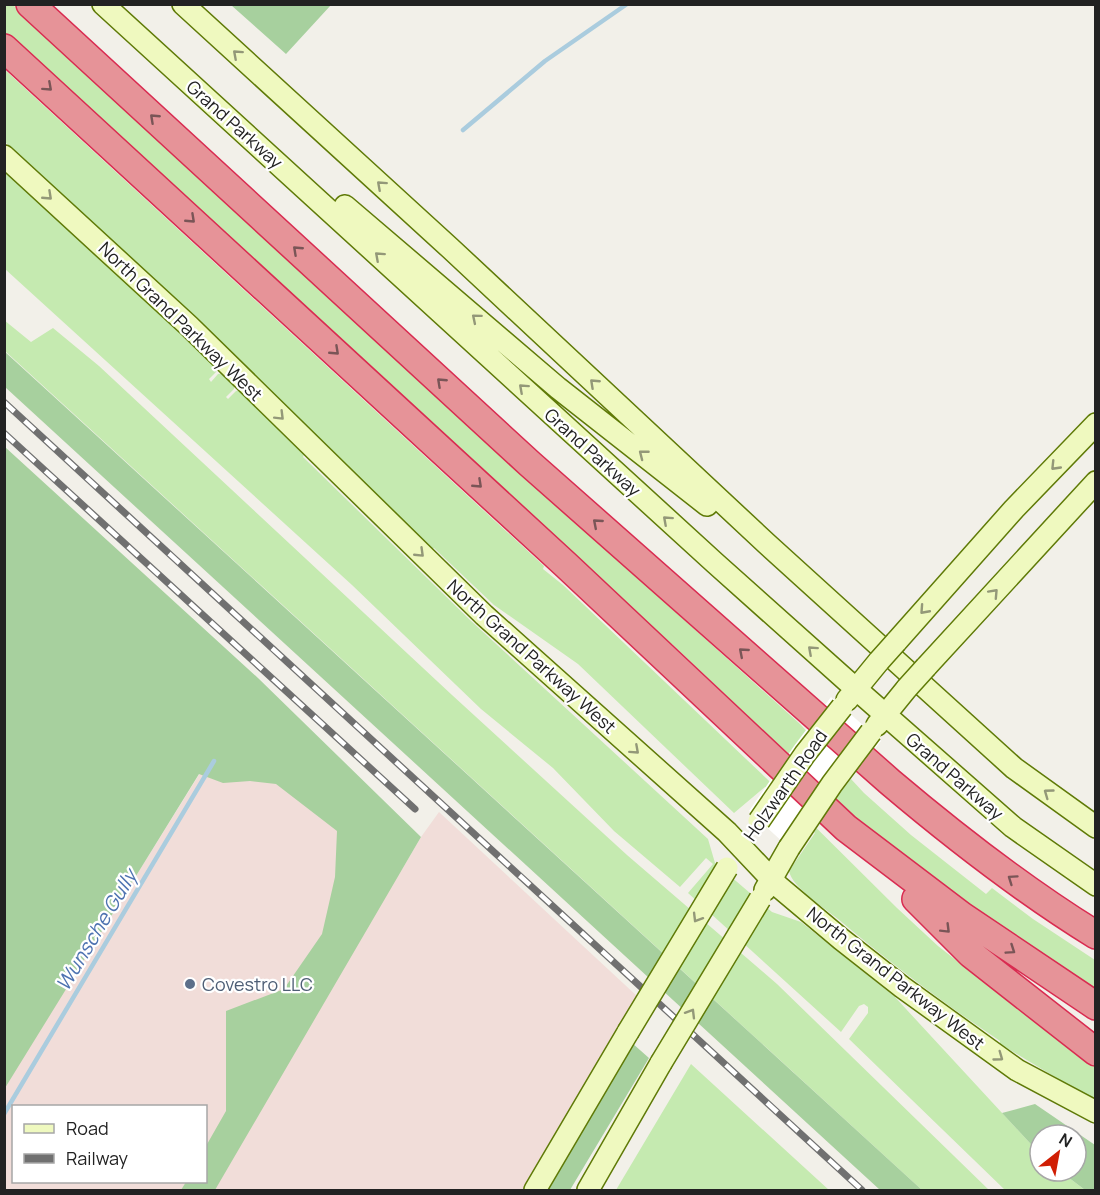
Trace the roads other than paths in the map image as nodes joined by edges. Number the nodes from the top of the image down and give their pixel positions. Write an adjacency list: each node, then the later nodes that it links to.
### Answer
1 (30, 4): 16 (highway, one-way to 1)
2 (105, 4): 8 (main road, one-way to 2); 9 (main road, Grand Parkway, one-way to 2)
3 (183, 4): 8 (main road, one-way to 3)
4 (4, 48): 12 (highway, one-way to 12)
5 (4, 156): 13 (main road, North Grand Parkway West, one-way to 13)
6 (1095, 424): 9 (main road, Holzwarth Road, one-way to 9, bridge)
7 (1095, 482): 10 (main road, one-way to 7, bridge)
8 (837, 608): 11 (main road, one-way to 8)
9 (856, 689): 10 (main road, Grand Parkway); 13 (main road, Holzwarth Road, bridge)
10 (886, 714): 14 (main road, bridge); 15 (main road, Grand Parkway)
11 (1095, 827)
12 (846, 828): 17 (highway, one-way to 17); 18 (highway, one-way to 18)
13 (741, 847): 14 (main road, North Grand Parkway West); 20 (main road, Holzwarth Road, one-way to 20, bridge)
14 (771, 879): 19 (main road, North Grand Parkway West, one-way to 19); 21 (main road, one-way to 14, bridge)
15 (1095, 885)
16 (1095, 935)
17 (1095, 1006)
18 (1095, 1052)
19 (1095, 1112)
20 (535, 1191)
21 (588, 1191)

